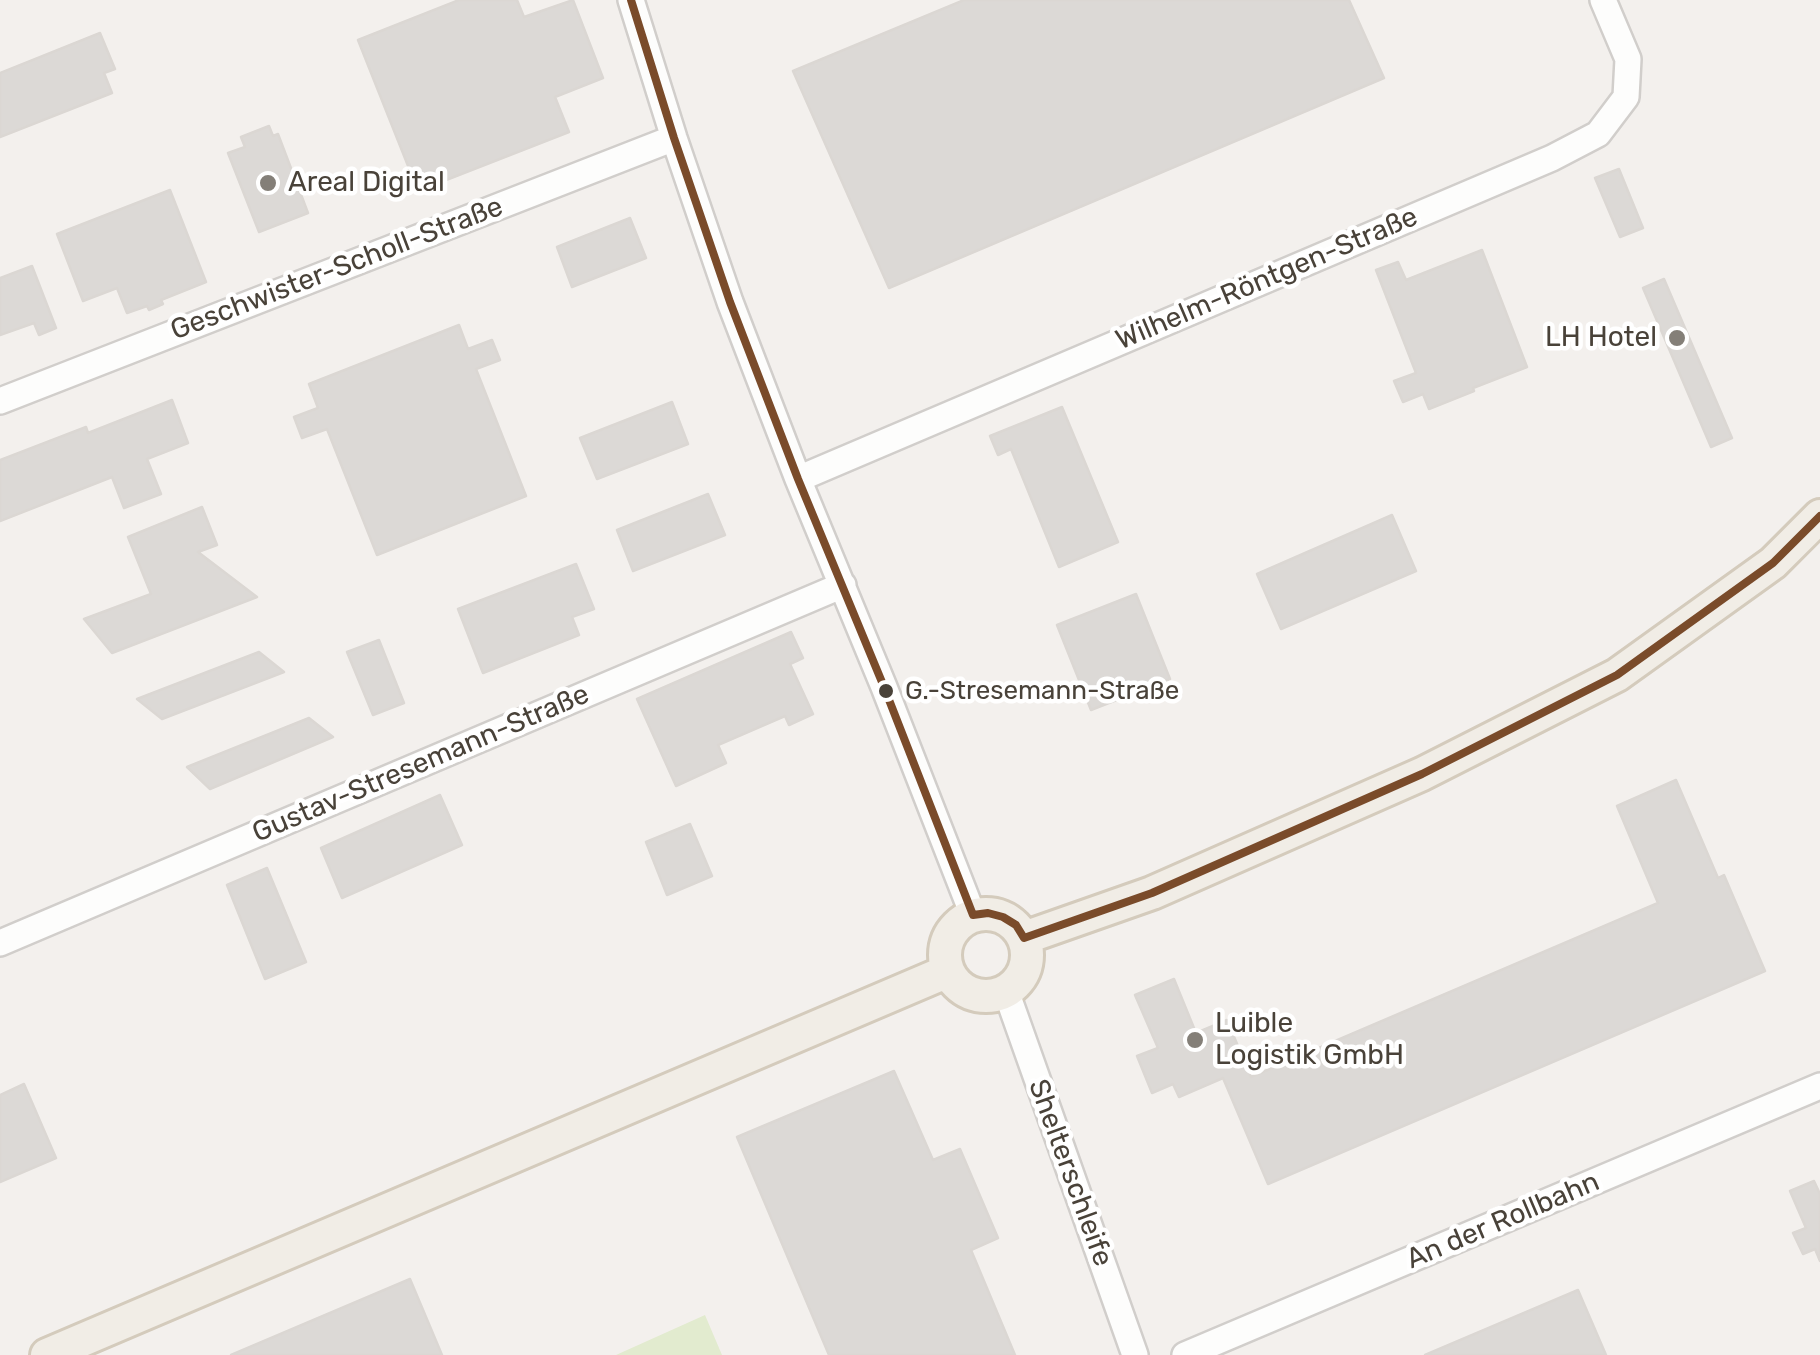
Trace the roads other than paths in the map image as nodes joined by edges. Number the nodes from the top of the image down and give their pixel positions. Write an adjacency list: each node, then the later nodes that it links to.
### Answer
1 (630, 0): 3 (street)
2 (1603, 0): 5 (street, Wilhelm-Röntgen-Straße)
3 (674, 138): 4 (street, Geschwister-Scholl-Straße); 5 (street)
4 (0, 402)
5 (798, 478): 7 (street)
6 (1820, 516): 9 (main road)
7 (843, 585): 8 (street); 10 (street, Gustav-Stresemann-Straße)
8 (972, 915): 9 (main road); 11 (main road)
9 (1024, 938): 12 (main road)
10 (0, 943)
11 (948, 971): 12 (main road); 14 (main road)
12 (1006, 991): 15 (street, Shelterschleife)
13 (1820, 1086): 16 (street, An der Rollbahn)
14 (47, 1355)
15 (1135, 1355)
16 (1185, 1355)

